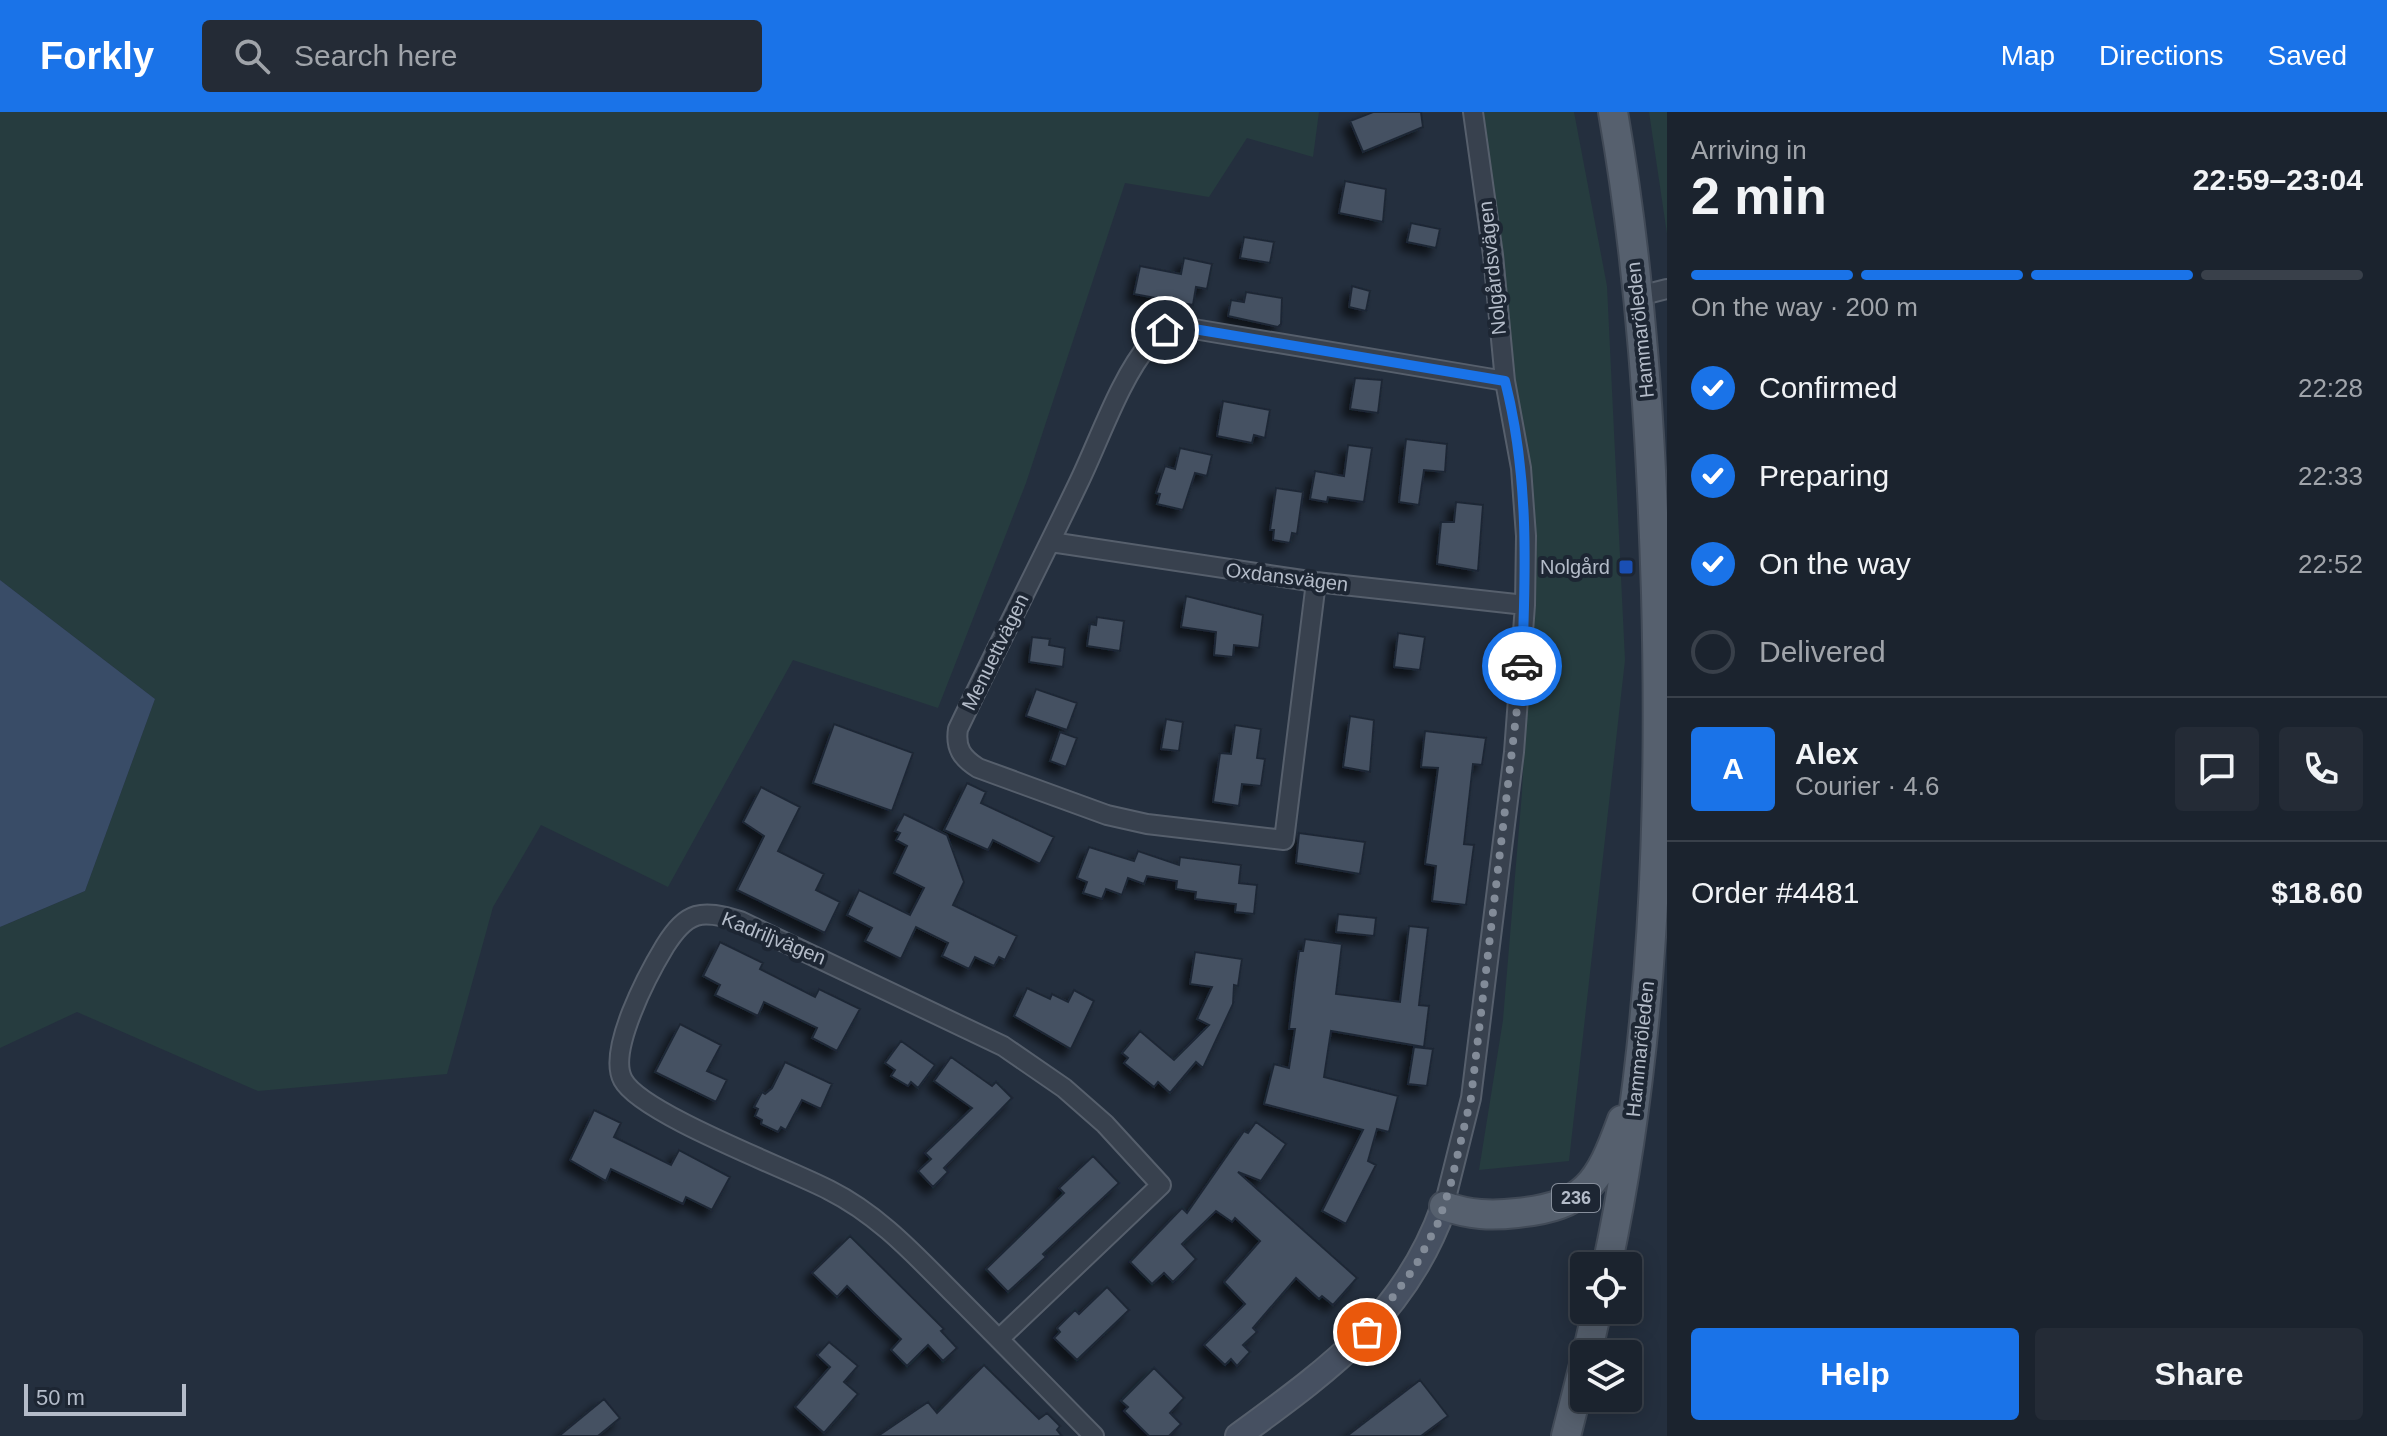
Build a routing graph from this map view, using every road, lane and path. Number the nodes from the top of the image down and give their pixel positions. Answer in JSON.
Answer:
{"nodes":[{"id":1,"x":1473,"y":112,"type":"edge"},
{"id":2,"x":1613,"y":112,"type":"edge"},
{"id":3,"x":1667,"y":289,"type":"edge"},
{"id":4,"x":1639,"y":296,"type":"junction"},
{"id":5,"x":1505,"y":381,"type":"junction"},
{"id":6,"x":1051,"y":542,"type":"junction"},
{"id":7,"x":1316,"y":582,"type":"junction"},
{"id":8,"x":1525,"y":605,"type":"junction"},
{"id":9,"x":1638,"y":1078,"type":"junction"},
{"id":10,"x":1444,"y":1206,"type":"junction"},
{"id":11,"x":1610,"y":1252,"type":"edge"},
{"id":12,"x":999,"y":1339,"type":"junction"},
{"id":13,"x":1572,"y":1412,"type":"edge"},
{"id":14,"x":1094,"y":1436,"type":"edge"},
{"id":15,"x":1238,"y":1436,"type":"edge"},
{"id":16,"x":1566,"y":1436,"type":"edge"}],
"edges":[{"from":1,"to":5,"type":"street","name":"Nolgårdsvägen"},
{"from":2,"to":4,"type":"main road","name":"Hammaröleden","number":"236"},
{"from":3,"to":4,"type":"street"},
{"from":4,"to":9,"type":"main road","name":"Hammaröleden","number":"236"},
{"from":5,"to":6,"type":"street","name":"Menuettvägen"},
{"from":5,"to":8,"type":"street","name":"Nolgårdsvägen"},
{"from":6,"to":7,"type":"street","name":"Oxdansvägen"},
{"from":6,"to":7,"type":"street","name":"Menuettvägen"},
{"from":7,"to":8,"type":"street","name":"Oxdansvägen"},
{"from":8,"to":10,"type":"street","name":"Nolgårdsvägen"},
{"from":9,"to":10,"type":"main road","number":"236"},
{"from":9,"to":11,"type":"main road","name":"Hammaröleden","number":"236"},
{"from":10,"to":15,"type":"street","name":"Nolgårdsvägen"},
{"from":12,"to":12,"type":"street","name":"Kadriljvägen"},
{"from":12,"to":14,"type":"street","name":"Kadriljvägen"},
{"from":13,"to":16,"type":"main road"}]}
